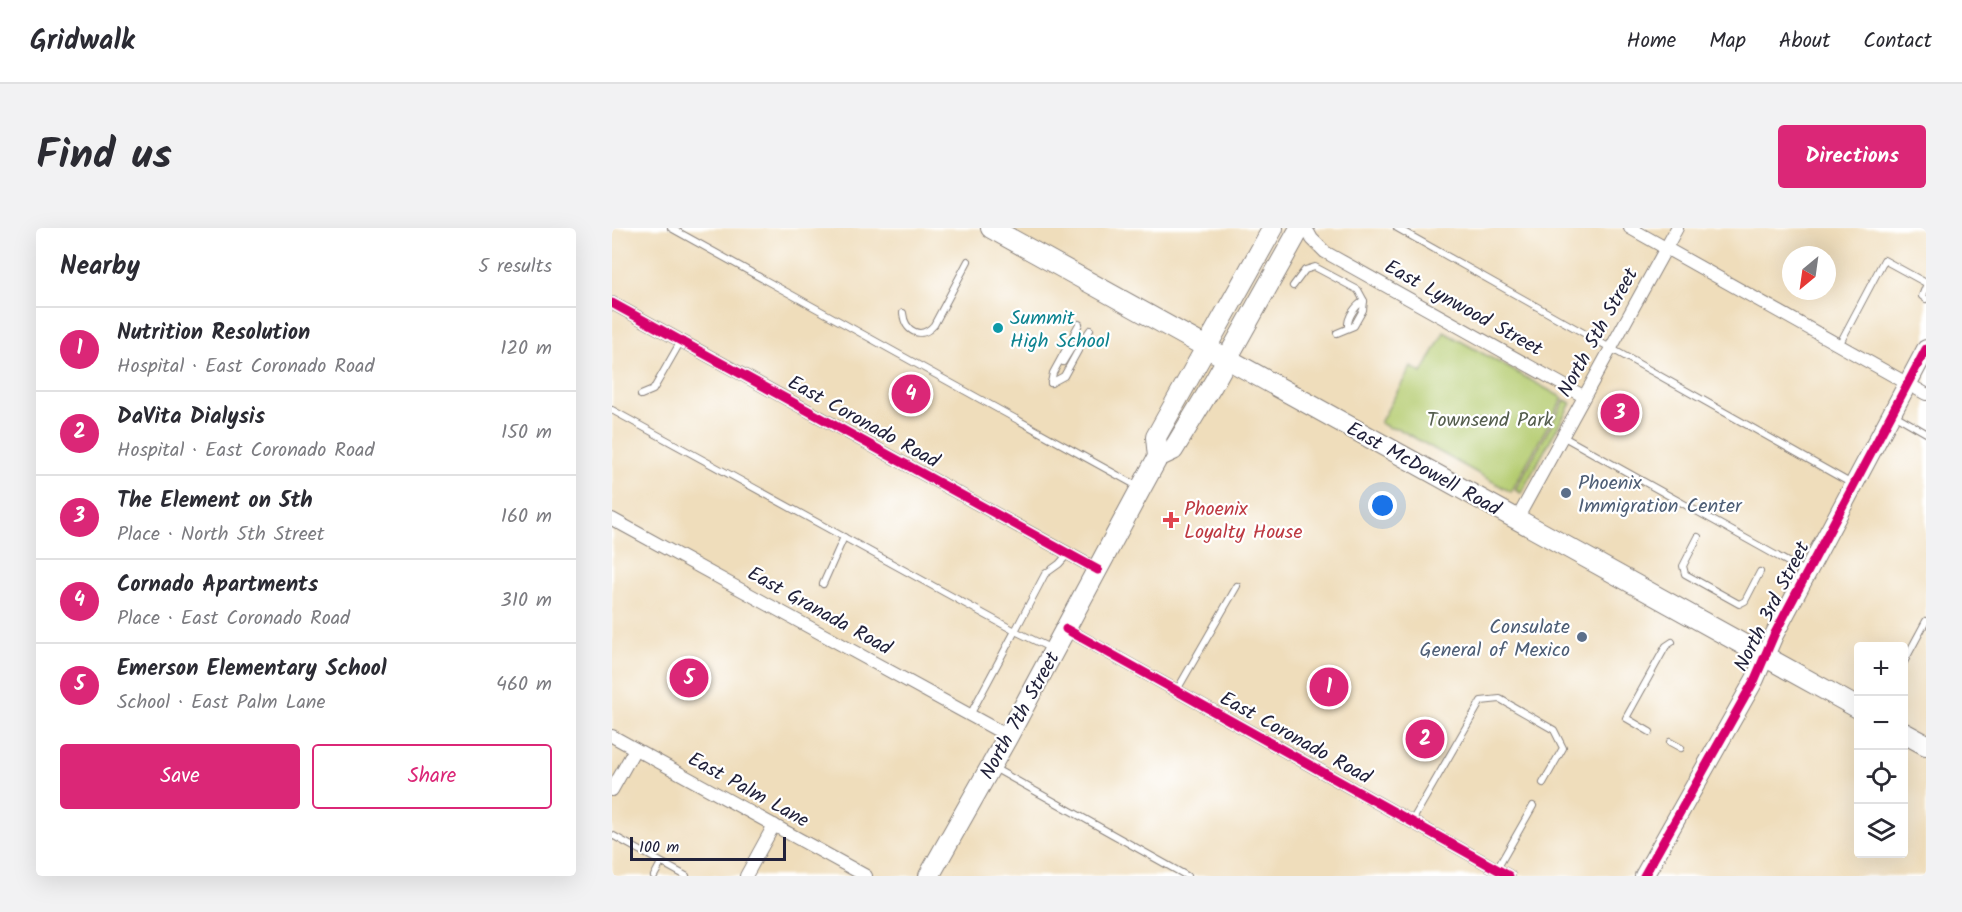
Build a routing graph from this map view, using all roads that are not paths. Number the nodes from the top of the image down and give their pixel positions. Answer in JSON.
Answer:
{"nodes":[{"id":1,"x":671,"y":228,"type":"edge"},
{"id":2,"x":990,"y":228,"type":"edge"},
{"id":3,"x":1273,"y":228,"type":"edge"},
{"id":4,"x":1306,"y":228,"type":"edge"},
{"id":5,"x":1397,"y":228,"type":"edge"},
{"id":6,"x":1630,"y":228,"type":"edge"},
{"id":7,"x":1677,"y":228,"type":"edge"},
{"id":8,"x":1296,"y":236,"type":"edge"},
{"id":9,"x":1666,"y":248,"type":"junction"},
{"id":10,"x":1325,"y":252,"type":"junction"},
{"id":11,"x":968,"y":261,"type":"dead end"},
{"id":12,"x":1926,"y":285,"type":"edge"},
{"id":13,"x":1293,"y":286,"type":"dead end"},
{"id":14,"x":1926,"y":298,"type":"edge"},
{"id":15,"x":612,"y":303,"type":"edge"},
{"id":16,"x":903,"y":314,"type":"dead end"},
{"id":17,"x":1084,"y":326,"type":"joint"},
{"id":18,"x":1337,"y":333,"type":"dead end"},
{"id":19,"x":681,"y":341,"type":"junction"},
{"id":20,"x":1075,"y":344,"type":"joint"},
{"id":21,"x":1839,"y":345,"type":"junction"},
{"id":22,"x":1207,"y":347,"type":"junction"},
{"id":23,"x":1611,"y":347,"type":"junction"},
{"id":24,"x":1926,"y":349,"type":"edge"},
{"id":25,"x":1227,"y":358,"type":"junction"},
{"id":26,"x":1907,"y":384,"type":"junction"},
{"id":27,"x":1926,"y":394,"type":"edge"},
{"id":28,"x":641,"y":395,"type":"dead end"},
{"id":29,"x":1583,"y":396,"type":"junction"},
{"id":30,"x":612,"y":411,"type":"edge"},
{"id":31,"x":1892,"y":413,"type":"junction"},
{"id":32,"x":1926,"y":433,"type":"edge"},
{"id":33,"x":1562,"y":436,"type":"junction"},
{"id":34,"x":1158,"y":457,"type":"junction"},
{"id":35,"x":1854,"y":485,"type":"junction"},
{"id":36,"x":1141,"y":488,"type":"junction"},
{"id":37,"x":612,"y":519,"type":"edge"},
{"id":38,"x":1516,"y":519,"type":"junction"},
{"id":39,"x":844,"y":537,"type":"junction"},
{"id":40,"x":1698,"y":537,"type":"dead end"},
{"id":41,"x":1068,"y":554,"type":"junction"},
{"id":42,"x":1098,"y":570,"type":"junction"},
{"id":43,"x":1760,"y":572,"type":"dead end"},
{"id":44,"x":1807,"y":573,"type":"junction"},
{"id":45,"x":823,"y":584,"type":"dead end"},
{"id":46,"x":1237,"y":586,"type":"dead end"},
{"id":47,"x":1926,"y":621,"type":"edge"},
{"id":48,"x":1066,"y":629,"type":"junction"},
{"id":49,"x":1015,"y":631,"type":"junction"},
{"id":50,"x":1672,"y":642,"type":"dead end"},
{"id":51,"x":1055,"y":650,"type":"junction"},
{"id":52,"x":1764,"y":655,"type":"junction"},
{"id":53,"x":1908,"y":655,"type":"edge"},
{"id":54,"x":1177,"y":691,"type":"junction"},
{"id":55,"x":1854,"y":706,"type":"edge"},
{"id":56,"x":970,"y":715,"type":"junction"},
{"id":57,"x":1650,"y":732,"type":"dead end"},
{"id":58,"x":1908,"y":735,"type":"edge"},
{"id":59,"x":612,"y":736,"type":"edge"},
{"id":60,"x":1008,"y":736,"type":"junction"},
{"id":61,"x":1670,"y":742,"type":"dead end"},
{"id":62,"x":1926,"y":745,"type":"edge"},
{"id":63,"x":635,"y":748,"type":"junction"},
{"id":64,"x":1681,"y":748,"type":"dead end"},
{"id":65,"x":991,"y":766,"type":"junction"},
{"id":66,"x":1543,"y":783,"type":"dead end"},
{"id":67,"x":612,"y":789,"type":"edge"},
{"id":68,"x":1533,"y":806,"type":"dead end"},
{"id":69,"x":1412,"y":822,"type":"junction"},
{"id":70,"x":774,"y":825,"type":"junction"},
{"id":71,"x":612,"y":835,"type":"edge"},
{"id":72,"x":661,"y":863,"type":"junction"},
{"id":73,"x":1497,"y":870,"type":"junction"},
{"id":74,"x":654,"y":876,"type":"edge"},
{"id":75,"x":686,"y":876,"type":"edge"},
{"id":76,"x":746,"y":876,"type":"edge"},
{"id":77,"x":866,"y":876,"type":"edge"},
{"id":78,"x":929,"y":876,"type":"edge"},
{"id":79,"x":1187,"y":876,"type":"edge"},
{"id":80,"x":1509,"y":876,"type":"edge"},
{"id":81,"x":1644,"y":876,"type":"edge"}],
"edges":[{"from":1,"to":36,"type":"lane"},
{"from":2,"to":22,"type":"main road","name":"East McDowell Road"},
{"from":3,"to":22,"type":"main road","name":"North 7th Street"},
{"from":4,"to":10,"type":"street","name":"East Lynwood Street"},
{"from":5,"to":23,"type":"lane"},
{"from":6,"to":9,"type":"street"},
{"from":7,"to":9,"type":"street","name":"North 5th Street"},
{"from":8,"to":10,"type":"street","name":"East Lynwood Street"},
{"from":8,"to":25,"type":"main road","name":"North 7th Street"},
{"from":9,"to":21,"type":"street"},
{"from":9,"to":23,"type":"street","name":"North 5th Street"},
{"from":10,"to":29,"type":"street","name":"East Lynwood Street"},
{"from":11,"to":16,"type":"lane"},
{"from":12,"to":14,"type":"lane"},
{"from":12,"to":21,"type":"lane"},
{"from":13,"to":18,"type":"lane"},
{"from":15,"to":19,"type":"street","name":"East Coronado Road"},
{"from":17,"to":17,"type":"lane"},
{"from":19,"to":28,"type":"lane"},
{"from":19,"to":41,"type":"street","name":"East Coronado Road"},
{"from":20,"to":20,"type":"lane"},
{"from":21,"to":26,"type":"street"},
{"from":22,"to":25,"type":"main road","name":"East McDowell Road"},
{"from":22,"to":34,"type":"main road","name":"North 7th Street"},
{"from":23,"to":29,"type":"street","name":"North 5th Street"},
{"from":23,"to":35,"type":"lane"},
{"from":24,"to":26,"type":"street","name":"North 3rd Street"},
{"from":25,"to":34,"type":"main road","name":"North 7th Street"},
{"from":25,"to":38,"type":"main road","name":"East McDowell Road"},
{"from":26,"to":27,"type":"street"},
{"from":26,"to":31,"type":"street","name":"North 3rd Street"},
{"from":29,"to":33,"type":"street","name":"North 5th Street"},
{"from":30,"to":39,"type":"lane"},
{"from":31,"to":32,"type":"lane"},
{"from":31,"to":35,"type":"street","name":"North 3rd Street"},
{"from":33,"to":38,"type":"street","name":"North 5th Street"},
{"from":33,"to":44,"type":"lane"},
{"from":34,"to":36,"type":"main road","name":"North 7th Street"},
{"from":35,"to":44,"type":"street","name":"North 3rd Street"},
{"from":36,"to":42,"type":"main road","name":"North 7th Street"},
{"from":37,"to":56,"type":"street","name":"East Granada Road"},
{"from":38,"to":52,"type":"main road","name":"East McDowell Road"},
{"from":39,"to":45,"type":"lane"},
{"from":39,"to":49,"type":"lane"},
{"from":40,"to":43,"type":"lane"},
{"from":41,"to":42,"type":"street","name":"East Coronado Road"},
{"from":41,"to":49,"type":"lane"},
{"from":42,"to":48,"type":"main road","name":"North 7th Street"},
{"from":44,"to":52,"type":"street","name":"North 3rd Street"},
{"from":46,"to":54,"type":"lane"},
{"from":47,"to":53,"type":"lane"},
{"from":48,"to":51,"type":"main road","name":"North 7th Street"},
{"from":48,"to":54,"type":"street","name":"East Coronado Road"},
{"from":49,"to":51,"type":"lane"},
{"from":49,"to":56,"type":"lane"},
{"from":50,"to":57,"type":"lane"},
{"from":51,"to":60,"type":"main road","name":"North 7th Street"},
{"from":52,"to":55,"type":"main road","name":"East McDowell Road"},
{"from":52,"to":81,"type":"street","name":"North 3rd Street"},
{"from":54,"to":69,"type":"street","name":"East Coronado Road"},
{"from":56,"to":60,"type":"street","name":"East Granada Road"},
{"from":58,"to":62,"type":"main road"},
{"from":59,"to":63,"type":"street","name":"East Palm Lane"},
{"from":60,"to":65,"type":"main road","name":"North 7th Street"},
{"from":61,"to":64,"type":"lane"},
{"from":63,"to":67,"type":"street"},
{"from":63,"to":70,"type":"street","name":"East Palm Lane"},
{"from":65,"to":78,"type":"main road","name":"North 7th Street"},
{"from":65,"to":79,"type":"lane"},
{"from":66,"to":69,"type":"lane"},
{"from":68,"to":73,"type":"lane"},
{"from":69,"to":73,"type":"street","name":"East Coronado Road"},
{"from":70,"to":76,"type":"street"},
{"from":70,"to":77,"type":"street","name":"East Palm Lane"},
{"from":71,"to":72,"type":"lane"},
{"from":72,"to":74,"type":"lane"},
{"from":72,"to":75,"type":"lane"},
{"from":73,"to":80,"type":"street","name":"East Coronado Road"}]}
